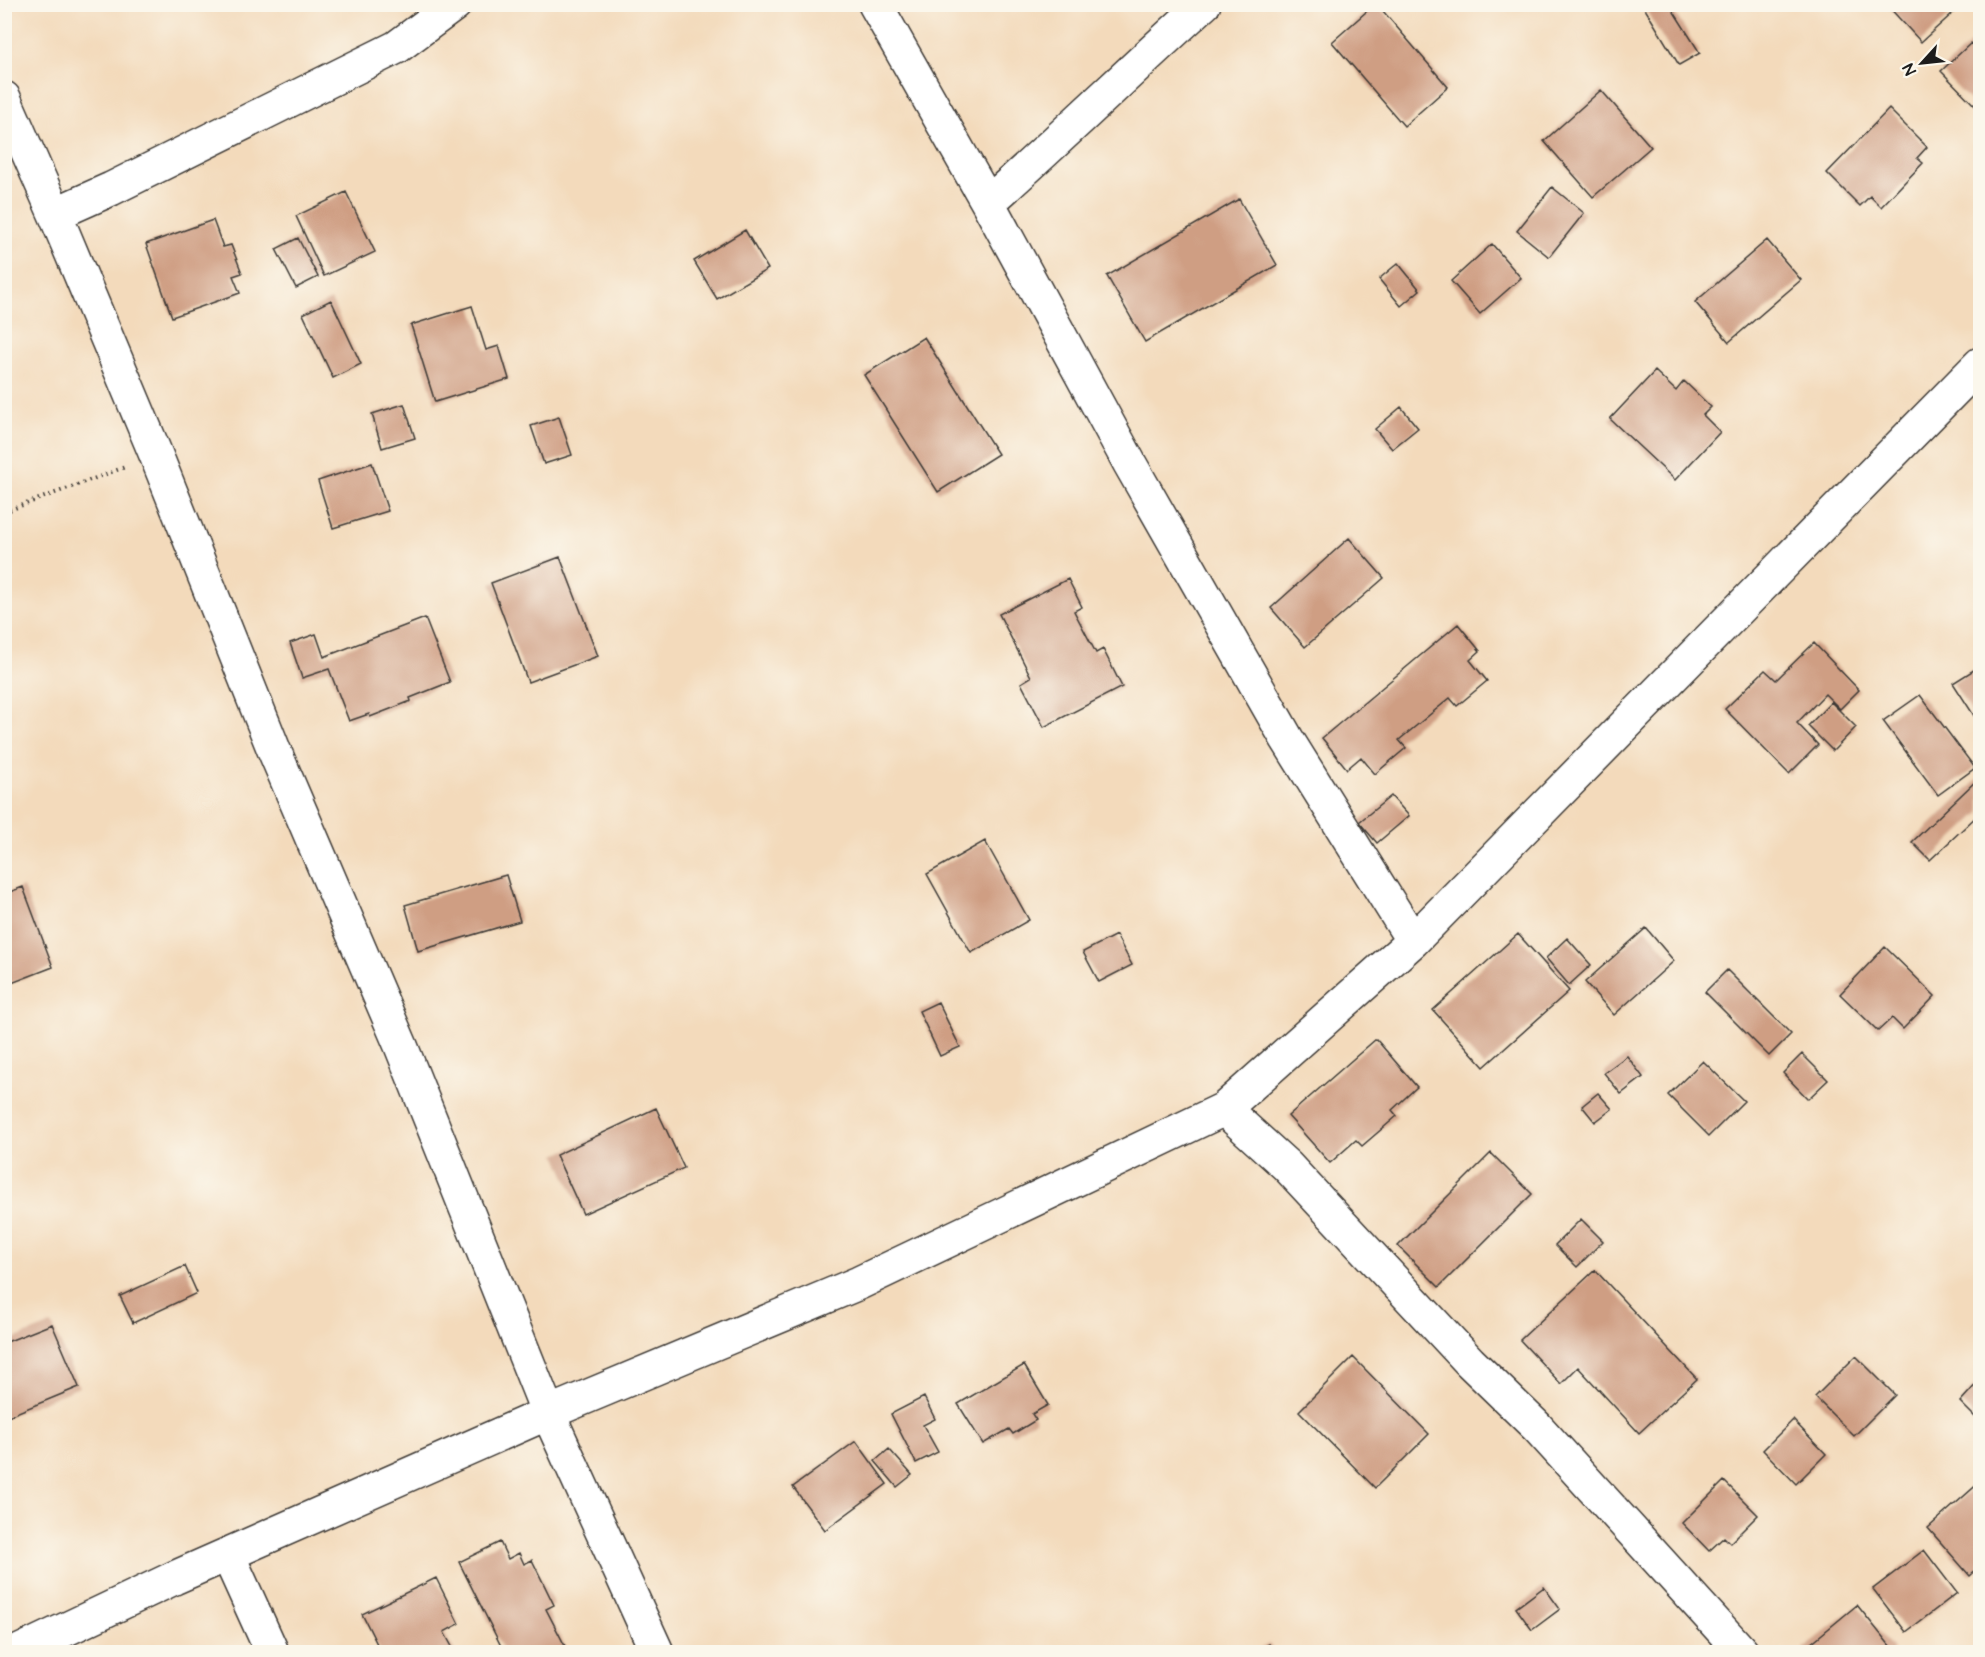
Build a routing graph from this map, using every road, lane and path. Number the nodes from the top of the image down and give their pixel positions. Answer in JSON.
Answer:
{"nodes":[{"id":1,"x":454,"y":4,"type":"edge"},
{"id":2,"x":875,"y":4,"type":"edge"},
{"id":3,"x":1204,"y":4,"type":"edge"},
{"id":4,"x":4,"y":98,"type":"edge"},
{"id":5,"x":988,"y":203,"type":"junction"},
{"id":6,"x":56,"y":214,"type":"junction"},
{"id":7,"x":1980,"y":364,"type":"edge"},
{"id":8,"x":156,"y":455,"type":"junction"},
{"id":9,"x":4,"y":512,"type":"edge"},
{"id":10,"x":1413,"y":941,"type":"junction"},
{"id":11,"x":1224,"y":1109,"type":"junction"},
{"id":12,"x":548,"y":1413,"type":"junction"},
{"id":13,"x":228,"y":1555,"type":"junction"},
{"id":14,"x":18,"y":1653,"type":"edge"},
{"id":15,"x":272,"y":1653,"type":"edge"},
{"id":16,"x":657,"y":1653,"type":"edge"},
{"id":17,"x":1742,"y":1653,"type":"edge"}],
"edges":[{"from":1,"to":6,"type":"street"},
{"from":2,"to":5,"type":"street"},
{"from":3,"to":5,"type":"street"},
{"from":4,"to":6,"type":"street"},
{"from":5,"to":10,"type":"street"},
{"from":6,"to":8,"type":"street"},
{"from":7,"to":10,"type":"street"},
{"from":8,"to":9,"type":"path"},
{"from":8,"to":12,"type":"street"},
{"from":10,"to":11,"type":"street"},
{"from":11,"to":12,"type":"street"},
{"from":11,"to":17,"type":"street"},
{"from":12,"to":13,"type":"street"},
{"from":12,"to":16,"type":"street"},
{"from":13,"to":14,"type":"street"},
{"from":13,"to":15,"type":"street"}]}
